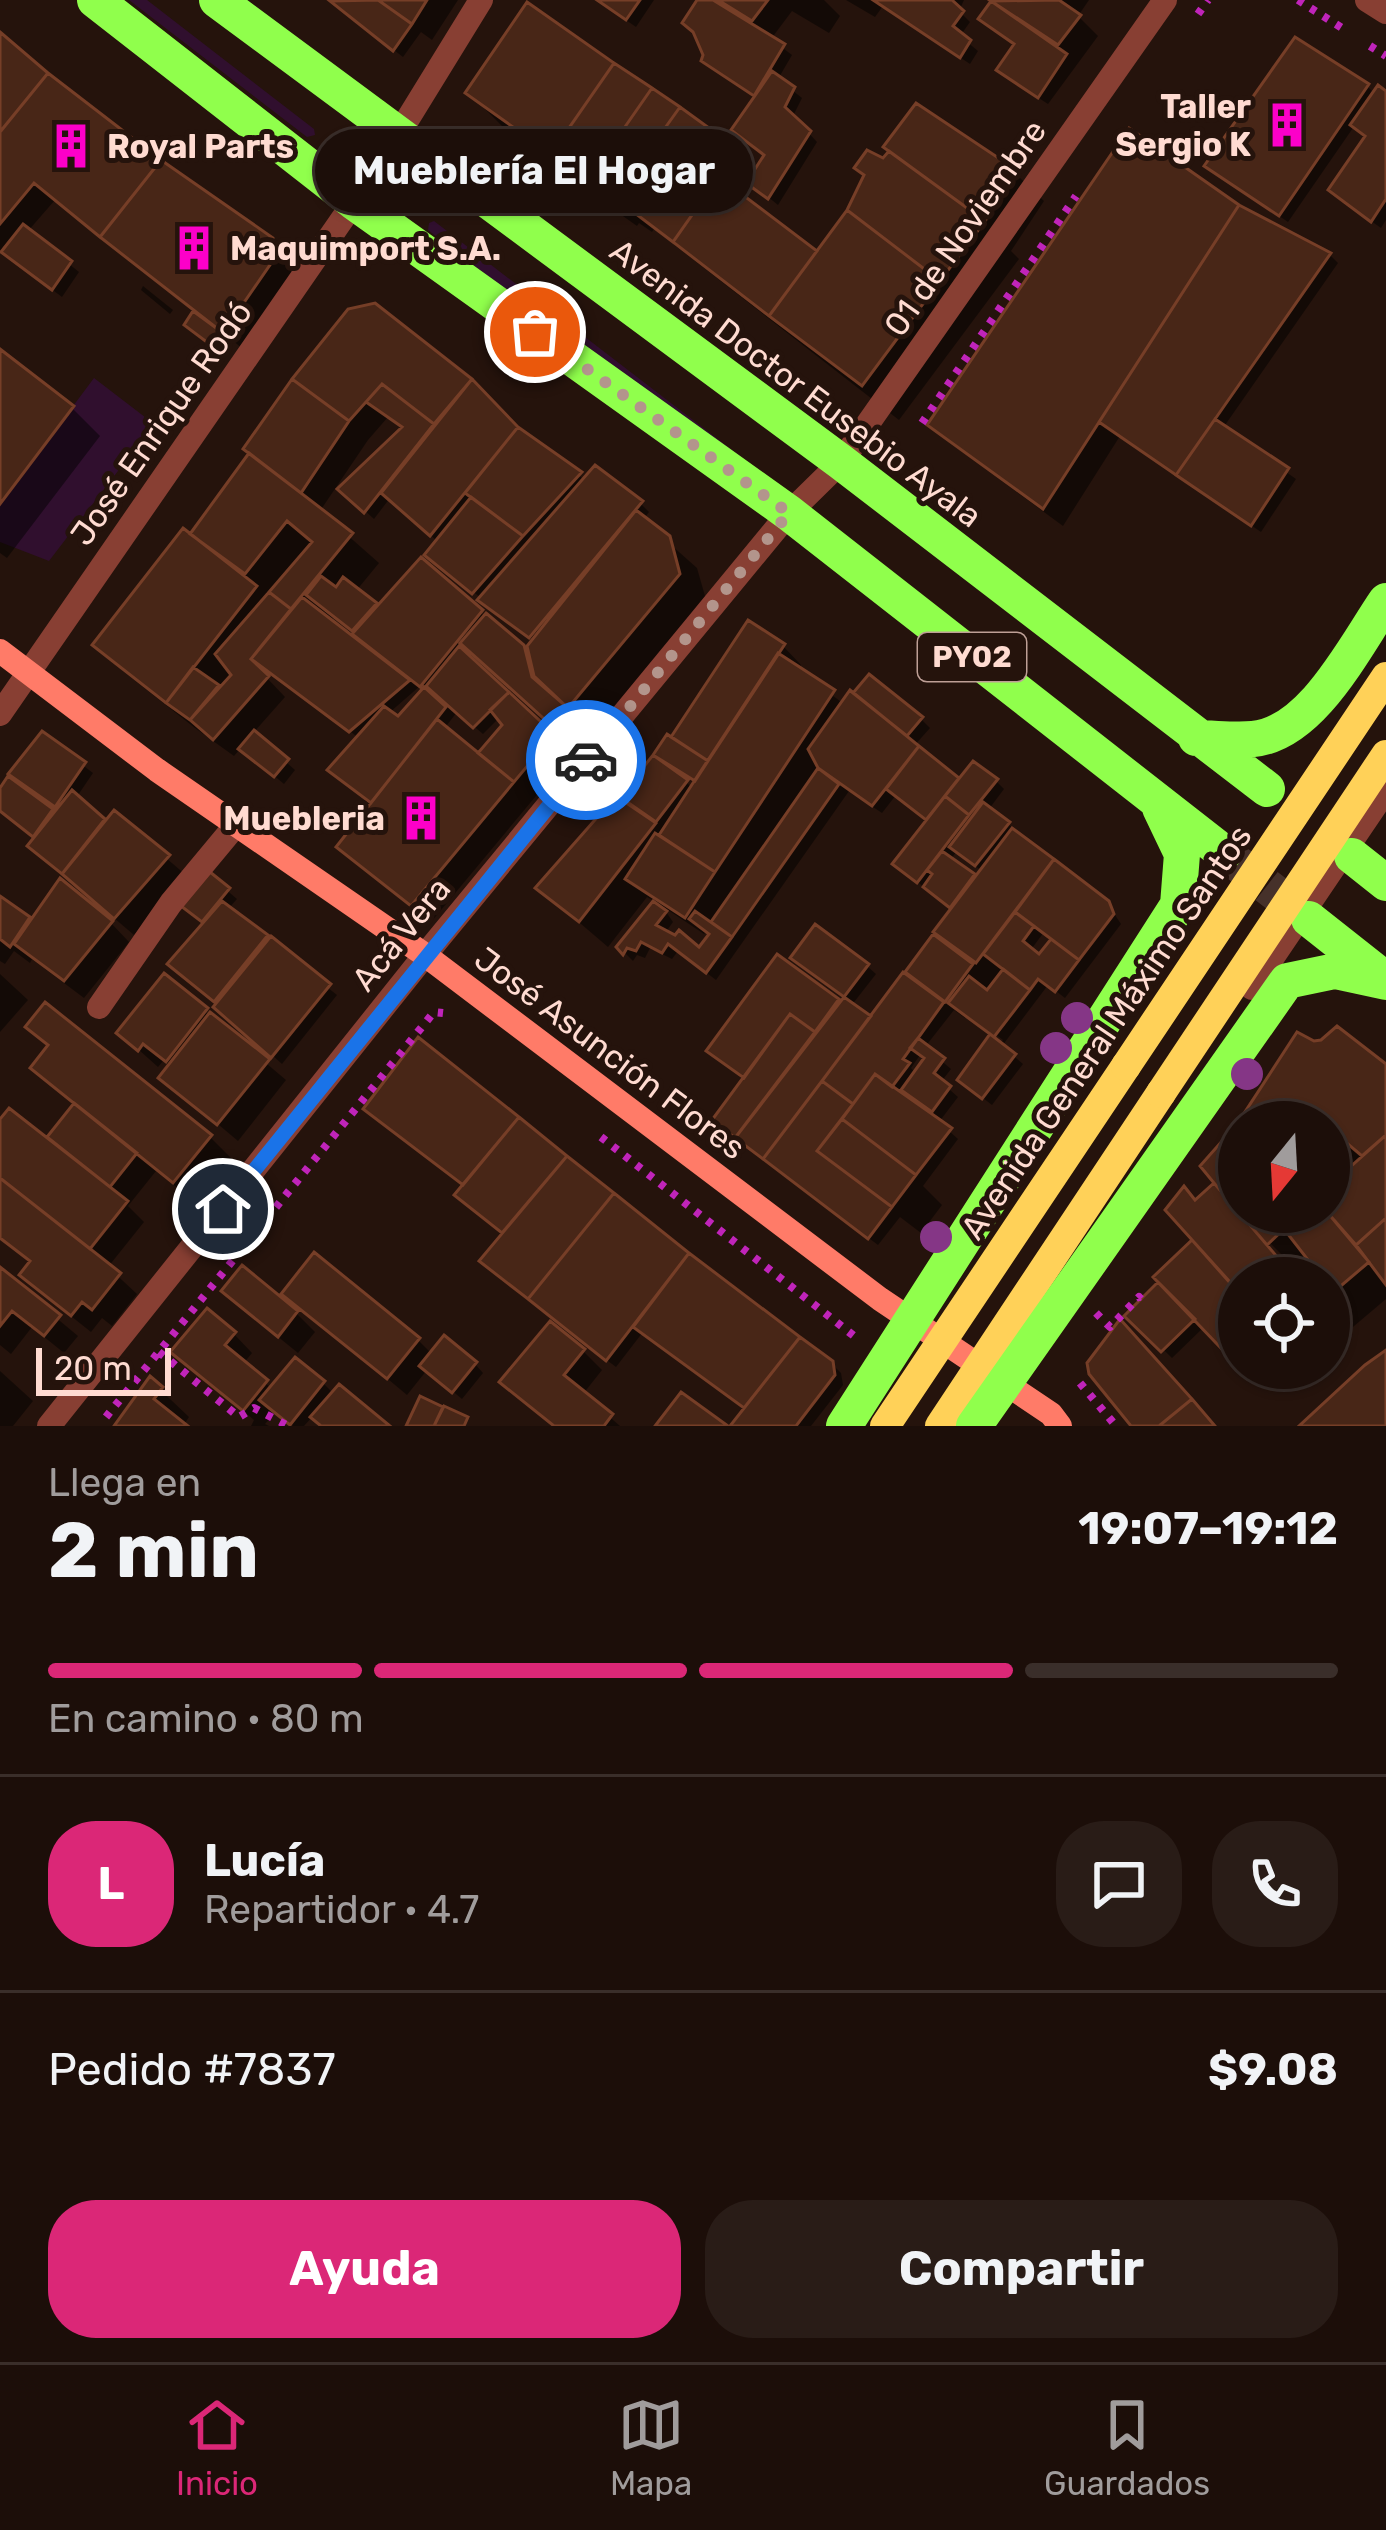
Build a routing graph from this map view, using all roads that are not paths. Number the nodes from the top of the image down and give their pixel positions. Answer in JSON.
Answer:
{"nodes":[{"id":1,"x":95,"y":0,"type":"edge"},
{"id":2,"x":218,"y":0,"type":"edge"},
{"id":3,"x":481,"y":0,"type":"edge"},
{"id":4,"x":1165,"y":0,"type":"edge"},
{"id":5,"x":1367,"y":0,"type":"edge"},
{"id":6,"x":1386,"y":12,"type":"edge"},
{"id":7,"x":397,"y":136,"type":"junction"},
{"id":8,"x":354,"y":202,"type":"junction"},
{"id":9,"x":841,"y":462,"type":"junction"},
{"id":10,"x":800,"y":501,"type":"junction"},
{"id":11,"x":1386,"y":601,"type":"edge"},
{"id":12,"x":0,"y":651,"type":"edge"},
{"id":13,"x":28,"y":672,"type":"junction"},
{"id":14,"x":1386,"y":677,"type":"edge"},
{"id":15,"x":0,"y":714,"type":"edge"},
{"id":16,"x":1196,"y":738,"type":"junction"},
{"id":17,"x":1386,"y":755,"type":"edge"},
{"id":18,"x":1267,"y":789,"type":"dead end"},
{"id":19,"x":1386,"y":790,"type":"edge"},
{"id":20,"x":1156,"y":800,"type":"junction"},
{"id":21,"x":235,"y":826,"type":"junction"},
{"id":22,"x":1224,"y":853,"type":"tunnel mouth"},
{"id":23,"x":1352,"y":856,"type":"dead end"},
{"id":24,"x":1386,"y":883,"type":"edge"},
{"id":25,"x":1309,"y":919,"type":"tunnel mouth"},
{"id":26,"x":425,"y":955,"type":"junction"},
{"id":27,"x":1386,"y":981,"type":"edge"},
{"id":28,"x":1252,"y":988,"type":"dead end"},
{"id":29,"x":99,"y":1007,"type":"dead end"},
{"id":30,"x":910,"y":1320,"type":"junction"},
{"id":31,"x":942,"y":1344,"type":"junction"},
{"id":32,"x":990,"y":1376,"type":"junction"},
{"id":33,"x":49,"y":1426,"type":"edge"},
{"id":34,"x":844,"y":1426,"type":"edge"},
{"id":35,"x":885,"y":1426,"type":"edge"},
{"id":36,"x":940,"y":1426,"type":"edge"},
{"id":37,"x":974,"y":1426,"type":"edge"},
{"id":38,"x":1060,"y":1426,"type":"edge"}],
"edges":[{"from":1,"to":8,"type":"highway","number":"PY02"},
{"from":2,"to":7,"type":"highway","name":"Avenida Doctor Eusebio Ayala","number":"PY02"},
{"from":3,"to":7,"type":"street","name":"José Enrique Rodó"},
{"from":4,"to":9,"type":"street","name":"01 de Noviembre"},
{"from":5,"to":6,"type":"street"},
{"from":7,"to":8,"type":"street","name":"José Enrique Rodó"},
{"from":7,"to":9,"type":"highway","name":"Avenida Doctor Eusebio Ayala","number":"PY02"},
{"from":8,"to":10,"type":"highway","number":"PY02"},
{"from":8,"to":13,"type":"street","name":"José Enrique Rodó"},
{"from":9,"to":10,"type":"street","name":"01 de Noviembre"},
{"from":9,"to":16,"type":"highway","name":"Avenida Doctor Eusebio Ayala","number":"PY02"},
{"from":10,"to":20,"type":"highway","number":"PY02"},
{"from":10,"to":26,"type":"street","name":"Acá Vera"},
{"from":11,"to":16,"type":"highway"},
{"from":12,"to":13,"type":"street","name":"José Asunción Flores"},
{"from":13,"to":15,"type":"street","name":"José Enrique Rodó"},
{"from":13,"to":21,"type":"street","name":"José Asunción Flores"},
{"from":14,"to":31,"type":"main road","name":"Avenida General Máximo Santos","bridge":true},
{"from":16,"to":18,"type":"highway","name":"Avenida Doctor Eusebio Ayala","number":"PY02"},
{"from":17,"to":32,"type":"main road","bridge":true},
{"from":19,"to":28,"type":"street"},
{"from":20,"to":22,"type":"highway","number":"PY02"},
{"from":20,"to":30,"type":"highway"},
{"from":21,"to":26,"type":"street","name":"José Asunción Flores"},
{"from":21,"to":29,"type":"street"},
{"from":23,"to":24,"type":"highway"},
{"from":25,"to":27,"type":"highway"},
{"from":26,"to":30,"type":"street","name":"José Asunción Flores"},
{"from":26,"to":33,"type":"street","name":"Acá Vera"},
{"from":27,"to":32,"type":"highway"},
{"from":30,"to":31,"type":"street","name":"José Asunción Flores"},
{"from":30,"to":34,"type":"highway"},
{"from":31,"to":32,"type":"street","name":"José Asunción Flores"},
{"from":31,"to":35,"type":"main road","name":"Avenida General Máximo Santos"},
{"from":32,"to":36,"type":"main road"},
{"from":32,"to":37,"type":"highway"},
{"from":32,"to":38,"type":"street","name":"José Asunción Flores"}]}
